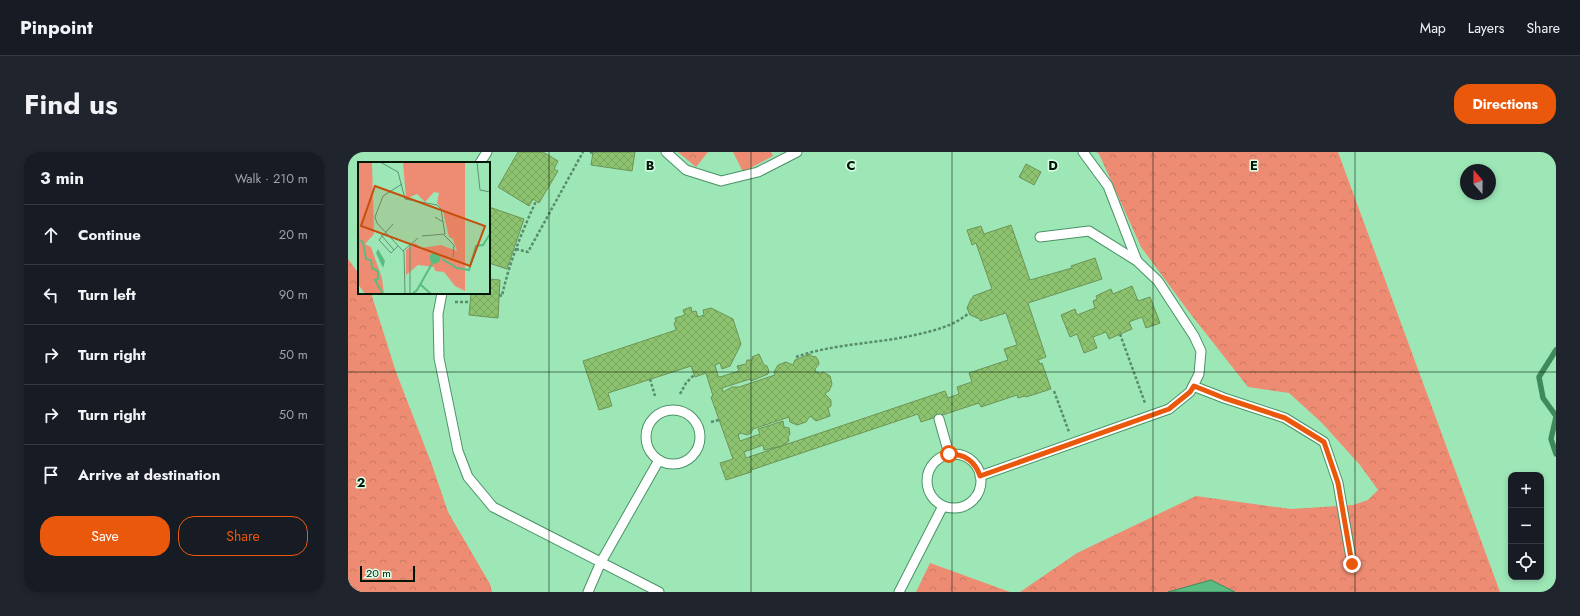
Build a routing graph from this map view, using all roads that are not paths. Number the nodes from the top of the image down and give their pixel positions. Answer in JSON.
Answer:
{"nodes":[{"id":1,"x":487,"y":152,"type":"edge"},
{"id":2,"x":666,"y":152,"type":"edge"},
{"id":3,"x":797,"y":152,"type":"edge"},
{"id":4,"x":1083,"y":152,"type":"edge"},
{"id":5,"x":481,"y":162,"type":"edge"},
{"id":6,"x":1040,"y":237,"type":"dead end"},
{"id":7,"x":1137,"y":261,"type":"junction"},
{"id":8,"x":442,"y":294,"type":"edge"},
{"id":9,"x":1194,"y":386,"type":"junction"},
{"id":10,"x":938,"y":419,"type":"dead end"},
{"id":11,"x":949,"y":454,"type":"junction"},
{"id":12,"x":659,"y":460,"type":"junction"},
{"id":13,"x":980,"y":476,"type":"junction"},
{"id":14,"x":942,"y":506,"type":"junction"},
{"id":15,"x":601,"y":562,"type":"junction"},
{"id":16,"x":1352,"y":564,"type":"dead end"},
{"id":17,"x":588,"y":592,"type":"edge"},
{"id":18,"x":659,"y":592,"type":"edge"},
{"id":19,"x":899,"y":592,"type":"edge"}],
"edges":[{"from":1,"to":5,"type":"lane"},
{"from":2,"to":3,"type":"lane"},
{"from":4,"to":7,"type":"lane"},
{"from":6,"to":7,"type":"lane"},
{"from":7,"to":9,"type":"lane"},
{"from":8,"to":15,"type":"lane"},
{"from":9,"to":13,"type":"lane"},
{"from":9,"to":16,"type":"lane"},
{"from":10,"to":11,"type":"lane"},
{"from":11,"to":13,"type":"lane"},
{"from":11,"to":14,"type":"lane"},
{"from":12,"to":12,"type":"lane"},
{"from":12,"to":15,"type":"lane"},
{"from":13,"to":14,"type":"lane"},
{"from":14,"to":19,"type":"lane"},
{"from":15,"to":17,"type":"lane"},
{"from":15,"to":18,"type":"lane"}]}
